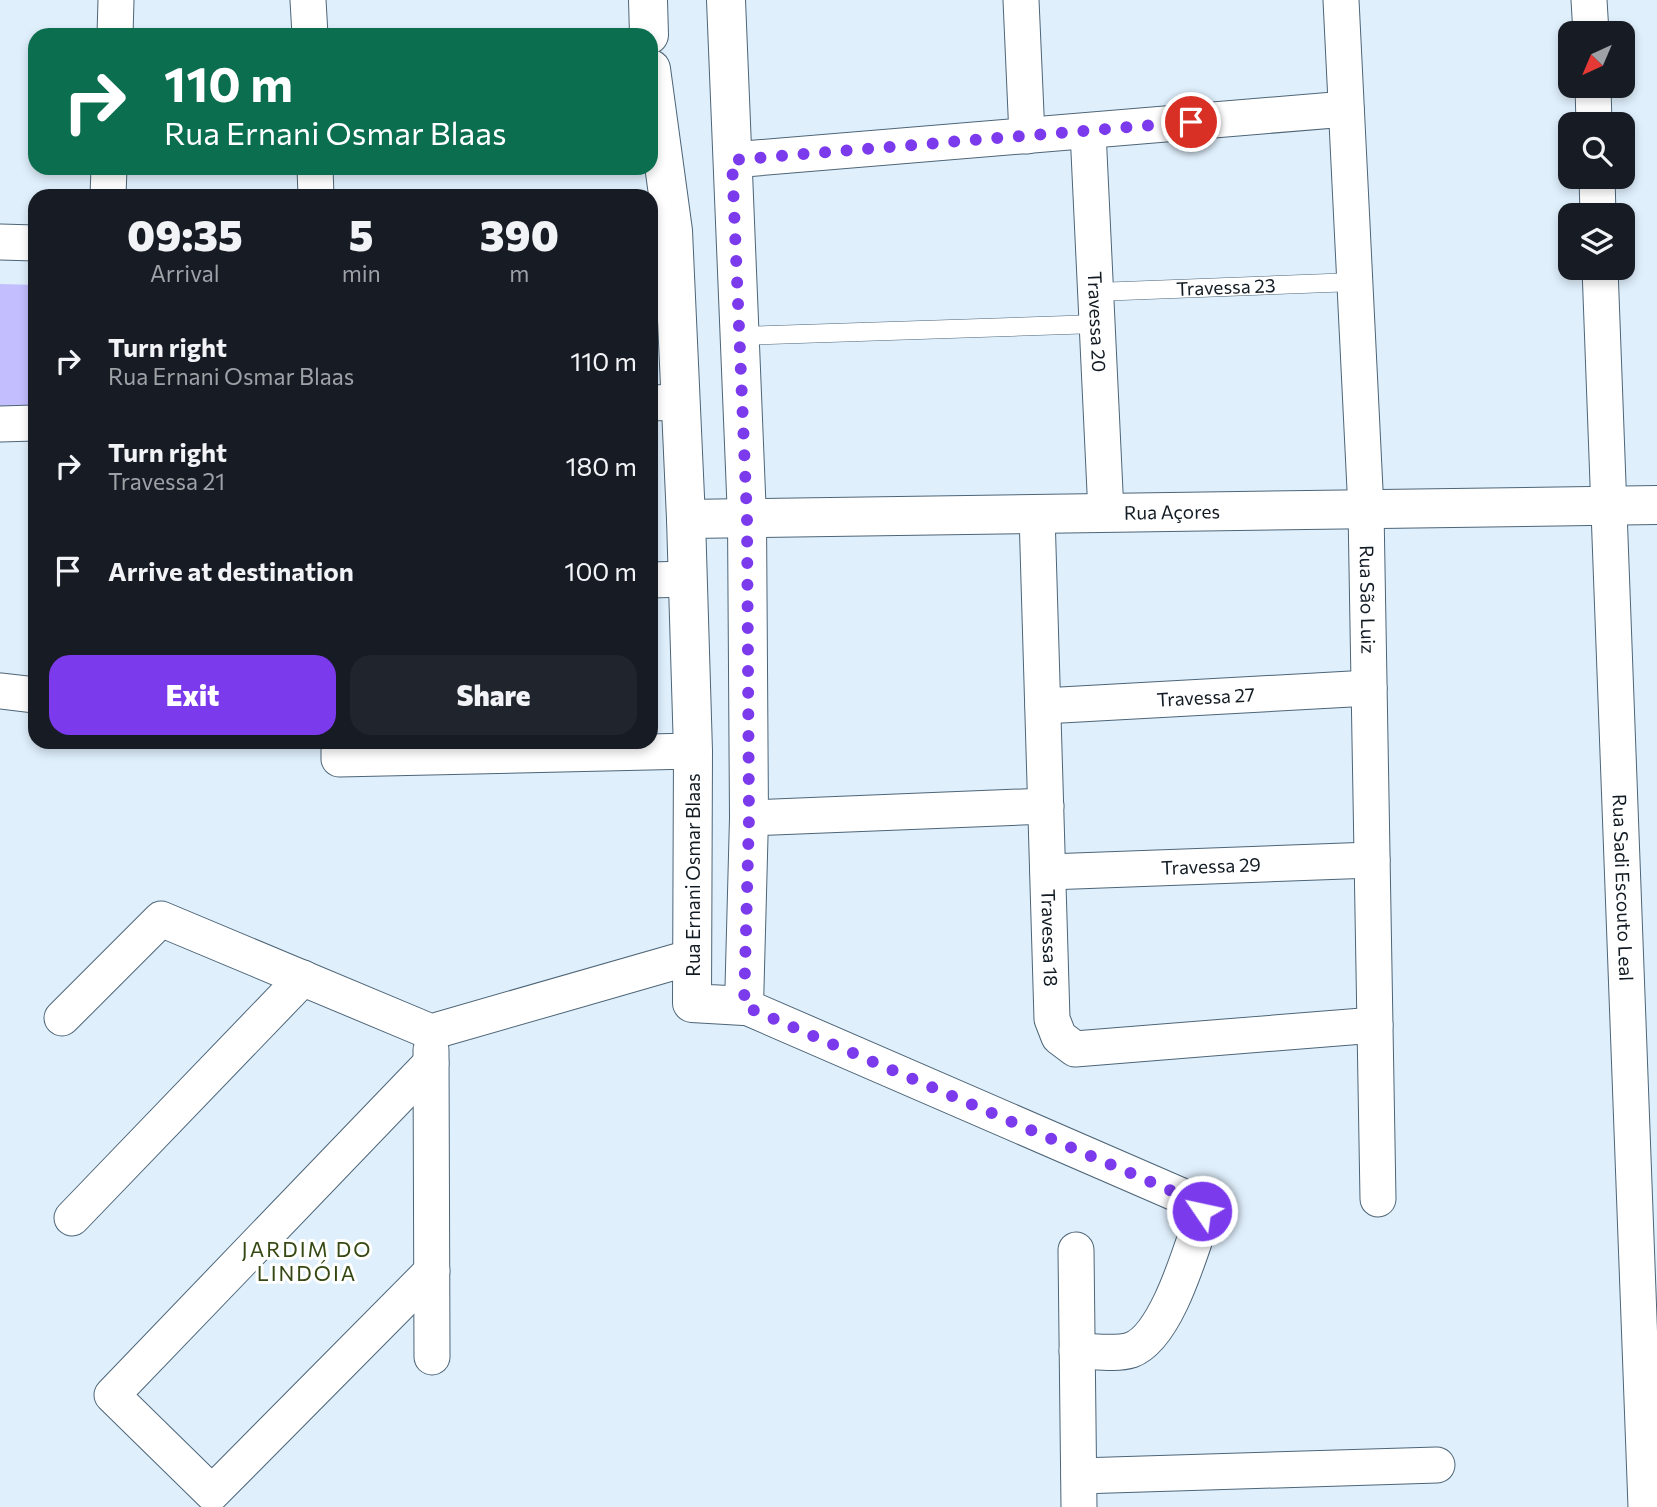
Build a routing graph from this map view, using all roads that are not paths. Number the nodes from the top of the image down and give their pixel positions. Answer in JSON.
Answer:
{"nodes":[{"id":1,"x":116,"y":0,"type":"edge"},
{"id":2,"x":308,"y":0,"type":"edge"},
{"id":3,"x":648,"y":0,"type":"edge"},
{"id":4,"x":726,"y":0,"type":"edge"},
{"id":5,"x":1021,"y":0,"type":"edge"},
{"id":6,"x":1341,"y":0,"type":"edge"},
{"id":7,"x":1590,"y":0,"type":"edge"},
{"id":8,"x":1591,"y":21,"type":"edge"},
{"id":9,"x":115,"y":28,"type":"edge"},
{"id":10,"x":310,"y":28,"type":"edge"},
{"id":11,"x":649,"y":28,"type":"edge"},
{"id":12,"x":1346,"y":110,"type":"junction"},
{"id":13,"x":1088,"y":131,"type":"junction"},
{"id":14,"x":1027,"y":136,"type":"junction"},
{"id":15,"x":732,"y":160,"type":"junction"},
{"id":16,"x":658,"y":173,"type":"edge"},
{"id":17,"x":662,"y":232,"type":"edge"},
{"id":18,"x":0,"y":242,"type":"edge"},
{"id":19,"x":28,"y":243,"type":"edge"},
{"id":20,"x":1601,"y":280,"type":"edge"},
{"id":21,"x":1355,"y":282,"type":"junction"},
{"id":22,"x":1096,"y":308,"type":"junction"},
{"id":23,"x":739,"y":336,"type":"junction"},
{"id":24,"x":666,"y":403,"type":"edge"},
{"id":25,"x":28,"y":423,"type":"edge"},
{"id":26,"x":0,"y":424,"type":"edge"},
{"id":27,"x":1657,"y":505,"type":"edge"},
{"id":28,"x":1610,"y":506,"type":"junction"},
{"id":29,"x":1366,"y":510,"type":"junction"},
{"id":30,"x":1106,"y":513,"type":"junction"},
{"id":31,"x":1037,"y":514,"type":"junction"},
{"id":32,"x":747,"y":518,"type":"junction"},
{"id":33,"x":686,"y":519,"type":"junction"},
{"id":34,"x":670,"y":580,"type":"edge"},
{"id":35,"x":1369,"y":688,"type":"junction"},
{"id":36,"x":0,"y":691,"type":"edge"},
{"id":37,"x":28,"y":694,"type":"edge"},
{"id":38,"x":1043,"y":706,"type":"junction"},
{"id":39,"x":339,"y":749,"type":"edge"},
{"id":40,"x":694,"y":751,"type":"junction"},
{"id":41,"x":1046,"y":807,"type":"junction"},
{"id":42,"x":749,"y":818,"type":"junction"},
{"id":43,"x":1372,"y":860,"type":"junction"},
{"id":44,"x":1048,"y":872,"type":"junction"},
{"id":45,"x":692,"y":957,"type":"junction"},
{"id":46,"x":303,"y":978,"type":"junction"},
{"id":47,"x":744,"y":1006,"type":"junction"},
{"id":48,"x":61,"y":1018,"type":"dead end"},
{"id":49,"x":1375,"y":1025,"type":"junction"},
{"id":50,"x":431,"y":1048,"type":"junction"},
{"id":51,"x":1378,"y":1199,"type":"dead end"},
{"id":52,"x":72,"y":1218,"type":"dead end"},
{"id":53,"x":1076,"y":1250,"type":"dead end"},
{"id":54,"x":432,"y":1271,"type":"junction"},
{"id":55,"x":1077,"y":1350,"type":"junction"},
{"id":56,"x":432,"y":1357,"type":"dead end"},
{"id":57,"x":1649,"y":1409,"type":"edge"},
{"id":58,"x":1437,"y":1465,"type":"dead end"},
{"id":59,"x":1079,"y":1491,"type":"edge"},
{"id":60,"x":1646,"y":1507,"type":"edge"}],
"edges":[{"from":1,"to":9,"type":"street"},
{"from":2,"to":10,"type":"street"},
{"from":3,"to":11,"type":"street"},
{"from":4,"to":15,"type":"street"},
{"from":5,"to":14,"type":"street"},
{"from":6,"to":12,"type":"street","name":"Rua São Luiz"},
{"from":7,"to":8,"type":"street"},
{"from":12,"to":13,"type":"street"},
{"from":12,"to":21,"type":"street","name":"Rua São Luiz"},
{"from":13,"to":14,"type":"street"},
{"from":13,"to":22,"type":"street","name":"Travessa 20"},
{"from":14,"to":15,"type":"street"},
{"from":15,"to":23,"type":"street"},
{"from":16,"to":17,"type":"street","name":"Rua Ernani Osmar Blaas"},
{"from":17,"to":24,"type":"street","name":"Rua Ernani Osmar Blaas"},
{"from":18,"to":19,"type":"street"},
{"from":20,"to":28,"type":"street","name":"Rua Sadi Escouto Leal"},
{"from":21,"to":22,"type":"lane","name":"Travessa 23"},
{"from":21,"to":29,"type":"street","name":"Rua São Luiz"},
{"from":22,"to":23,"type":"lane","name":"Travessa 23"},
{"from":22,"to":30,"type":"street","name":"Travessa 20"},
{"from":23,"to":32,"type":"street"},
{"from":24,"to":33,"type":"street","name":"Rua Ernani Osmar Blaas"},
{"from":25,"to":26,"type":"street"},
{"from":27,"to":28,"type":"street","name":"Rua Açores"},
{"from":28,"to":29,"type":"street","name":"Rua Açores"},
{"from":28,"to":57,"type":"street","name":"Rua Sadi Escouto Leal"},
{"from":29,"to":30,"type":"street","name":"Rua Açores"},
{"from":29,"to":35,"type":"street","name":"Rua São Luiz"},
{"from":30,"to":31,"type":"street","name":"Rua Açores"},
{"from":31,"to":32,"type":"street","name":"Rua Açores"},
{"from":31,"to":38,"type":"street","name":"Travessa 18"},
{"from":32,"to":33,"type":"street","name":"Rua Açores"},
{"from":32,"to":42,"type":"street"},
{"from":33,"to":34,"type":"street","name":"Rua Ernani Osmar Blaas"},
{"from":34,"to":40,"type":"street","name":"Rua Ernani Osmar Blaas"},
{"from":35,"to":38,"type":"street","name":"Travessa 27"},
{"from":35,"to":43,"type":"street","name":"Rua São Luiz"},
{"from":36,"to":37,"type":"street"},
{"from":38,"to":41,"type":"street","name":"Travessa 18"},
{"from":39,"to":40,"type":"street"},
{"from":40,"to":45,"type":"street","name":"Rua Ernani Osmar Blaas"},
{"from":41,"to":42,"type":"street"},
{"from":41,"to":44,"type":"street","name":"Travessa 18"},
{"from":42,"to":47,"type":"street"},
{"from":43,"to":44,"type":"street","name":"Travessa 29"},
{"from":43,"to":49,"type":"street","name":"Rua São Luiz"},
{"from":44,"to":49,"type":"street","name":"Travessa 18"},
{"from":45,"to":47,"type":"street","name":"Rua Ernani Osmar Blaas"},
{"from":45,"to":50,"type":"street"},
{"from":46,"to":48,"type":"street"},
{"from":46,"to":50,"type":"street"},
{"from":46,"to":52,"type":"street"},
{"from":47,"to":55,"type":"street"},
{"from":49,"to":51,"type":"street","name":"Rua São Luiz"},
{"from":50,"to":54,"type":"street"},
{"from":50,"to":54,"type":"street"},
{"from":53,"to":55,"type":"street"},
{"from":54,"to":56,"type":"street"},
{"from":55,"to":59,"type":"street"},
{"from":57,"to":60,"type":"street","name":"Rua Sadi Escouto Leal"},
{"from":58,"to":59,"type":"street"}]}
